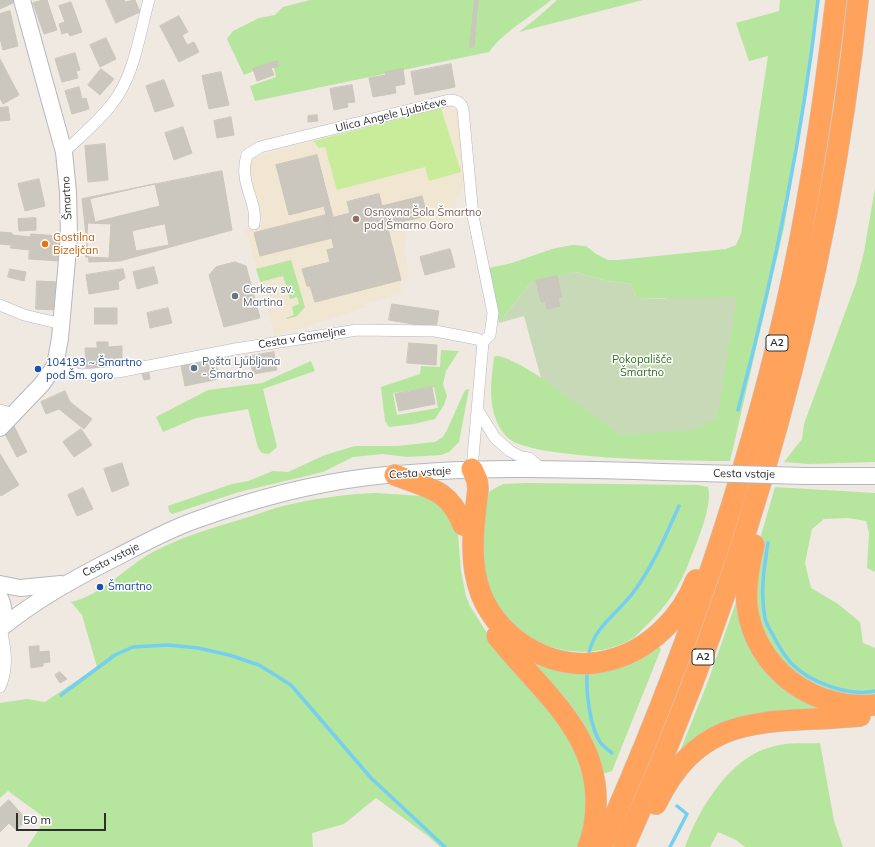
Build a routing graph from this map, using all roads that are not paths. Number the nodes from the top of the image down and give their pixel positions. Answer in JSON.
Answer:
{"nodes":[{"id":1,"x":22,"y":0,"type":"edge"},
{"id":2,"x":149,"y":0,"type":"edge"},
{"id":3,"x":836,"y":0,"type":"edge"},
{"id":4,"x":858,"y":0,"type":"edge"},
{"id":5,"x":64,"y":152,"type":"junction"},
{"id":6,"x":254,"y":224,"type":"dead end"},
{"id":7,"x":0,"y":304,"type":"edge"},
{"id":8,"x":62,"y":324,"type":"junction"},
{"id":9,"x":483,"y":342,"type":"junction"},
{"id":10,"x":54,"y":367,"type":"junction"},
{"id":11,"x":478,"y":411,"type":"junction"},
{"id":12,"x":6,"y":412,"type":"edge"},
{"id":13,"x":0,"y":428,"type":"edge"},
{"id":14,"x":768,"y":462,"type":"junction"},
{"id":15,"x":472,"y":470,"type":"junction"},
{"id":16,"x":543,"y":470,"type":"junction"},
{"id":17,"x":395,"y":475,"type":"junction"},
{"id":18,"x":875,"y":476,"type":"edge"},
{"id":19,"x":463,"y":525,"type":"junction"},
{"id":20,"x":721,"y":540,"type":"junction"},
{"id":21,"x":0,"y":584,"type":"edge"},
{"id":22,"x":64,"y":584,"type":"junction"},
{"id":23,"x":0,"y":598,"type":"edge"},
{"id":24,"x":0,"y":628,"type":"edge"},
{"id":25,"x":0,"y":687,"type":"edge"},
{"id":26,"x":875,"y":705,"type":"edge"},
{"id":27,"x":875,"y":714,"type":"edge"},
{"id":28,"x":588,"y":847,"type":"edge"},
{"id":29,"x":600,"y":847,"type":"edge"},
{"id":30,"x":624,"y":847,"type":"edge"},
{"id":31,"x":633,"y":847,"type":"edge"}],
"edges":[{"from":1,"to":5,"type":"street","name":"Šmartno"},
{"from":2,"to":5,"type":"street"},
{"from":3,"to":20,"type":"highway","number":"A2"},
{"from":4,"to":14,"type":"highway","number":"A2"},
{"from":5,"to":8,"type":"street","name":"Šmartno"},
{"from":6,"to":9,"type":"street","name":"Ulica Angele Ljubičeve"},
{"from":7,"to":8,"type":"street"},
{"from":8,"to":10,"type":"street","name":"Šmartno"},
{"from":9,"to":10,"type":"street","name":"Cesta v Gameljne"},
{"from":9,"to":11,"type":"street"},
{"from":10,"to":12,"type":"street","name":"Šmartno"},
{"from":11,"to":15,"type":"street"},
{"from":11,"to":16,"type":"street"},
{"from":12,"to":13,"type":"street","name":"Šmartno"},
{"from":14,"to":26,"type":"highway"},
{"from":14,"to":30,"type":"highway","number":"A2"},
{"from":15,"to":16,"type":"street","name":"Cesta vstaje"},
{"from":15,"to":17,"type":"street","name":"Cesta vstaje"},
{"from":15,"to":19,"type":"highway"},
{"from":15,"to":20,"type":"highway"},
{"from":16,"to":18,"type":"street","name":"Cesta vstaje","bridge":true},
{"from":17,"to":19,"type":"highway"},
{"from":17,"to":22,"type":"street","name":"Cesta vstaje"},
{"from":19,"to":28,"type":"highway"},
{"from":20,"to":29,"type":"highway","number":"A2"},
{"from":21,"to":22,"type":"street"},
{"from":22,"to":24,"type":"street","name":"Cesta vstaje"},
{"from":23,"to":24,"type":"street"},
{"from":24,"to":25,"type":"street"},
{"from":27,"to":31,"type":"highway"}]}
